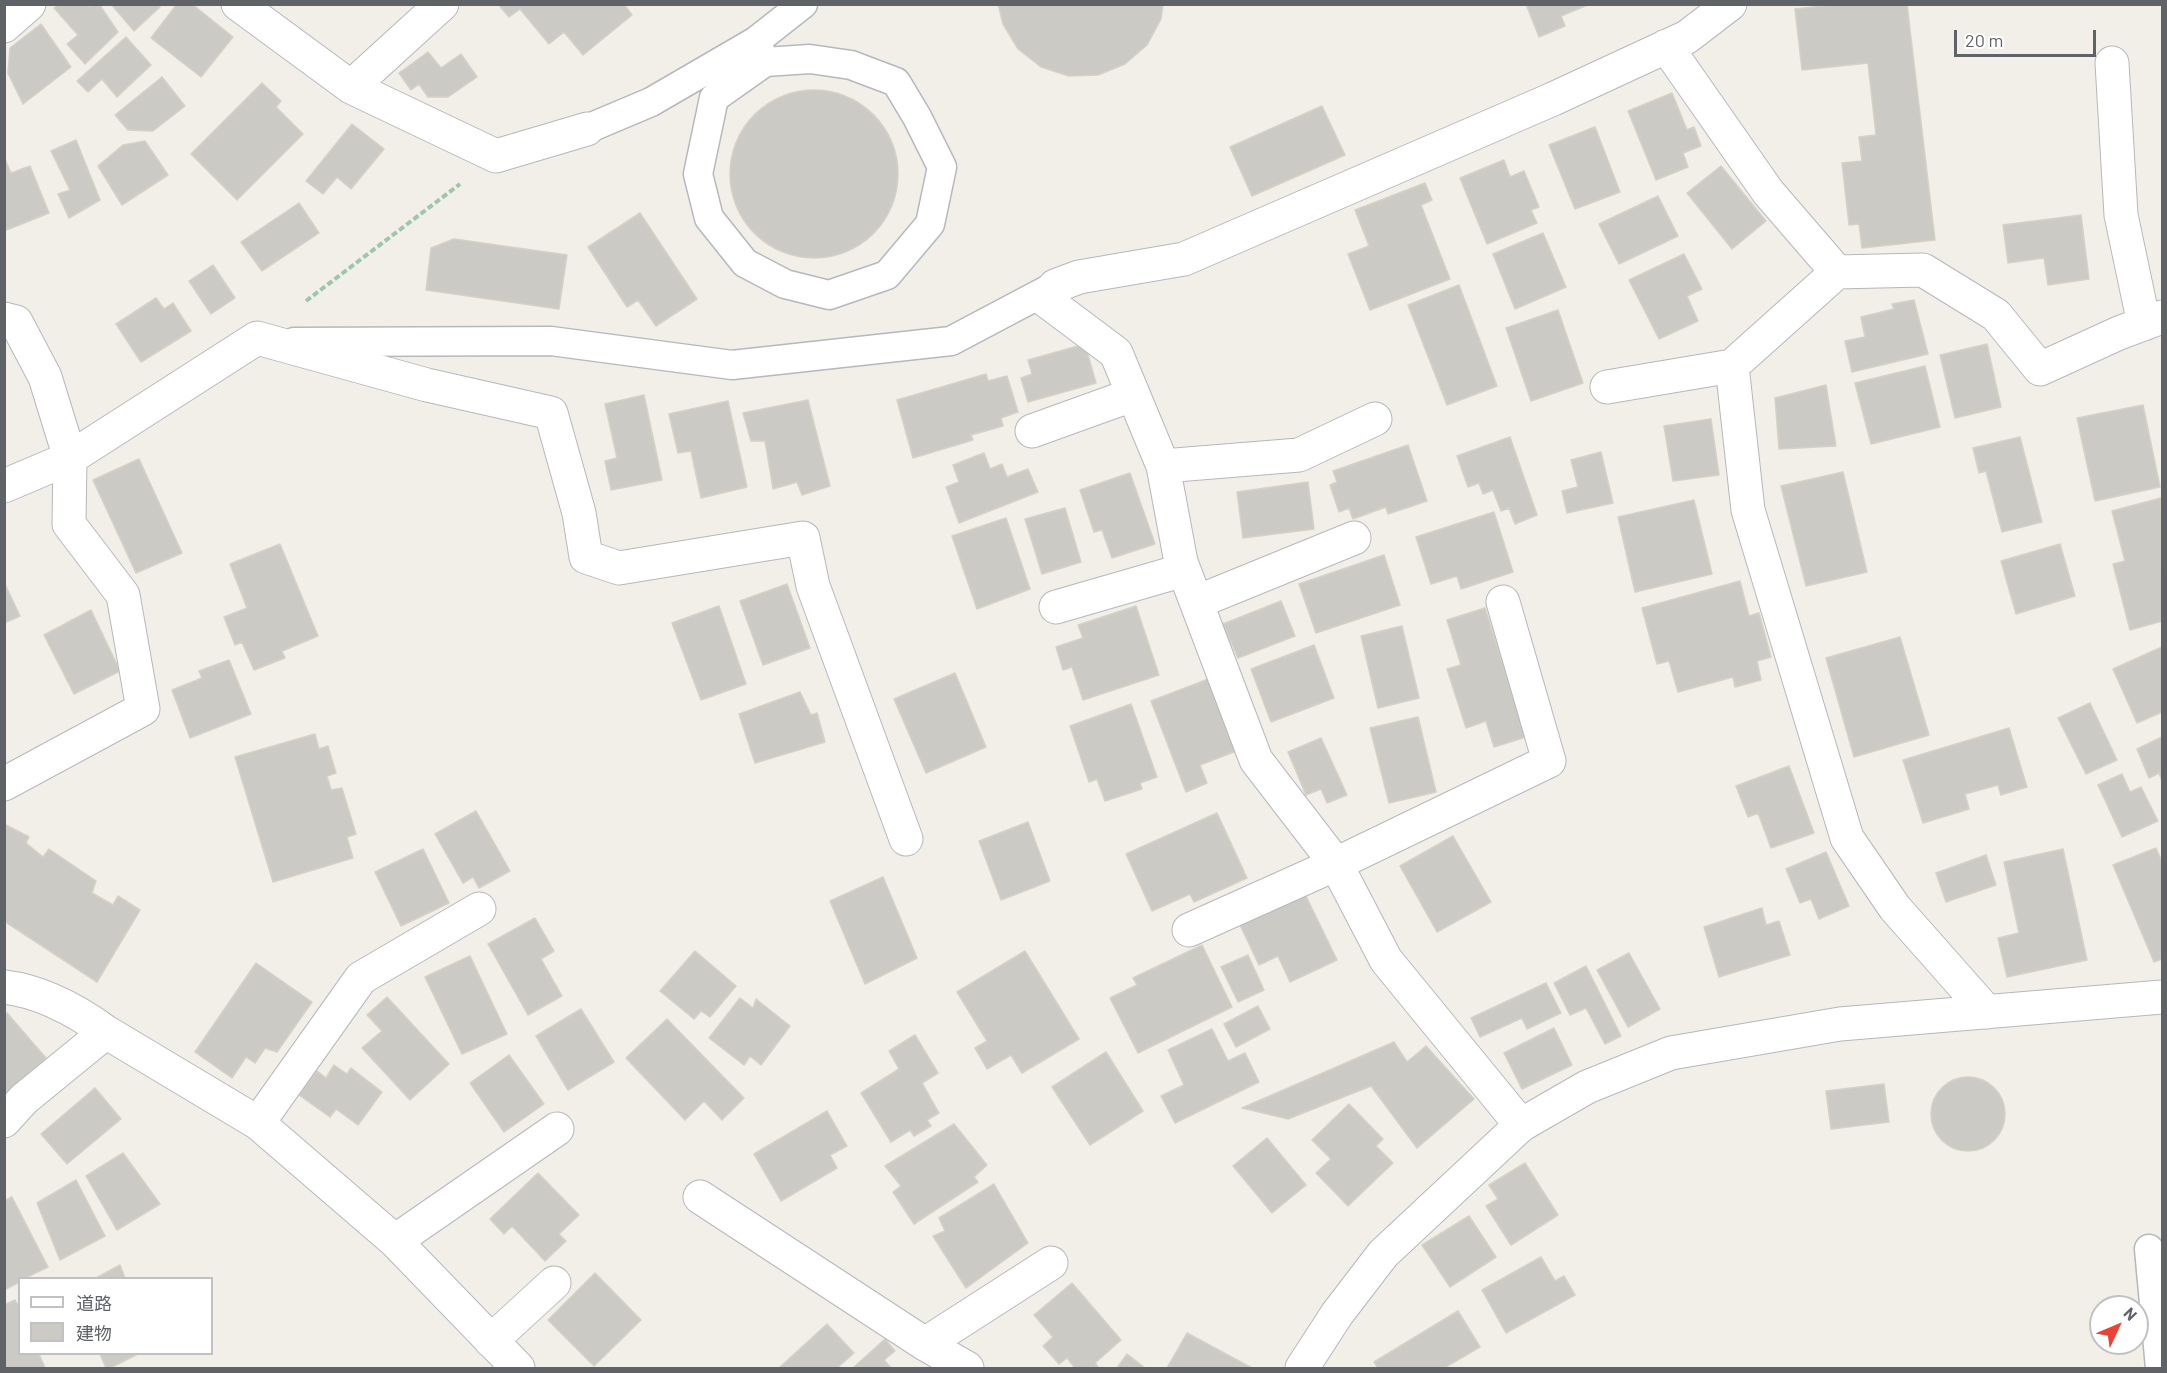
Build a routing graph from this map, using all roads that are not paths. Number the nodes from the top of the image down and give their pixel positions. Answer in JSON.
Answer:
{"nodes":[{"id":1,"x":29,"y":4,"type":"edge"},
{"id":2,"x":238,"y":4,"type":"edge"},
{"id":3,"x":442,"y":4,"type":"edge"},
{"id":4,"x":803,"y":4,"type":"edge"},
{"id":5,"x":1730,"y":4,"type":"edge"},
{"id":6,"x":4,"y":26,"type":"edge"},
{"id":7,"x":1666,"y":46,"type":"junction"},
{"id":8,"x":761,"y":52,"type":"junction"},
{"id":9,"x":2112,"y":63,"type":"dead end"},
{"id":10,"x":351,"y":87,"type":"junction"},
{"id":11,"x":587,"y":129,"type":"joint"},
{"id":12,"x":1837,"y":272,"type":"junction"},
{"id":13,"x":1055,"y":286,"type":"junction"},
{"id":14,"x":4,"y":319,"type":"edge"},
{"id":15,"x":2153,"y":320,"type":"edge"},
{"id":16,"x":265,"y":340,"type":"junction"},
{"id":17,"x":1732,"y":366,"type":"junction"},
{"id":18,"x":1607,"y":387,"type":"dead end"},
{"id":19,"x":1132,"y":395,"type":"junction"},
{"id":20,"x":1375,"y":419,"type":"dead end"},
{"id":21,"x":1032,"y":431,"type":"dead end"},
{"id":22,"x":70,"y":458,"type":"junction"},
{"id":23,"x":1163,"y":466,"type":"junction"},
{"id":24,"x":4,"y":486,"type":"edge"},
{"id":25,"x":1354,"y":538,"type":"dead end"},
{"id":26,"x":1184,"y":570,"type":"junction"},
{"id":27,"x":1197,"y":602,"type":"junction"},
{"id":28,"x":1503,"y":602,"type":"dead end"},
{"id":29,"x":1056,"y":607,"type":"dead end"},
{"id":30,"x":4,"y":784,"type":"edge"},
{"id":31,"x":906,"y":839,"type":"dead end"},
{"id":32,"x":1336,"y":864,"type":"junction"},
{"id":33,"x":479,"y":909,"type":"dead end"},
{"id":34,"x":1189,"y":930,"type":"dead end"},
{"id":35,"x":4,"y":987,"type":"edge"},
{"id":36,"x":2163,"y":997,"type":"edge"},
{"id":37,"x":1987,"y":1012,"type":"junction"},
{"id":38,"x":106,"y":1032,"type":"junction"},
{"id":39,"x":4,"y":1121,"type":"edge"},
{"id":40,"x":258,"y":1123,"type":"junction"},
{"id":41,"x":1521,"y":1125,"type":"junction"},
{"id":42,"x":557,"y":1129,"type":"dead end"},
{"id":43,"x":700,"y":1197,"type":"dead end"},
{"id":44,"x":395,"y":1241,"type":"junction"},
{"id":45,"x":2149,"y":1249,"type":"dead end"},
{"id":46,"x":1051,"y":1263,"type":"dead end"},
{"id":47,"x":554,"y":1283,"type":"dead end"},
{"id":48,"x":491,"y":1341,"type":"junction"},
{"id":49,"x":925,"y":1344,"type":"junction"},
{"id":50,"x":518,"y":1368,"type":"edge"},
{"id":51,"x":967,"y":1368,"type":"edge"},
{"id":52,"x":1302,"y":1368,"type":"edge"},
{"id":53,"x":2160,"y":1368,"type":"edge"}],
"edges":[{"from":1,"to":6,"type":"street"},
{"from":2,"to":10,"type":"street"},
{"from":3,"to":10,"type":"street"},
{"from":4,"to":8,"type":"lane"},
{"from":5,"to":7,"type":"street"},
{"from":7,"to":12,"type":"street"},
{"from":7,"to":13,"type":"street"},
{"from":8,"to":8,"type":"lane"},
{"from":8,"to":11,"type":"lane"},
{"from":9,"to":15,"type":"street"},
{"from":10,"to":11,"type":"street"},
{"from":12,"to":15,"type":"street"},
{"from":12,"to":17,"type":"street"},
{"from":13,"to":16,"type":"lane"},
{"from":13,"to":19,"type":"street"},
{"from":14,"to":22,"type":"street"},
{"from":16,"to":22,"type":"street"},
{"from":16,"to":31,"type":"street"},
{"from":17,"to":18,"type":"street"},
{"from":17,"to":37,"type":"street"},
{"from":19,"to":21,"type":"street"},
{"from":19,"to":23,"type":"street"},
{"from":20,"to":23,"type":"street"},
{"from":22,"to":24,"type":"street"},
{"from":22,"to":30,"type":"street"},
{"from":23,"to":26,"type":"street"},
{"from":25,"to":27,"type":"street"},
{"from":26,"to":27,"type":"street"},
{"from":26,"to":29,"type":"street"},
{"from":27,"to":32,"type":"street"},
{"from":28,"to":32,"type":"street"},
{"from":32,"to":34,"type":"street"},
{"from":32,"to":41,"type":"street"},
{"from":33,"to":40,"type":"street"},
{"from":35,"to":38,"type":"street"},
{"from":36,"to":37,"type":"street"},
{"from":37,"to":41,"type":"street"},
{"from":38,"to":39,"type":"street"},
{"from":38,"to":40,"type":"street"},
{"from":40,"to":44,"type":"street"},
{"from":41,"to":52,"type":"street"},
{"from":42,"to":44,"type":"street"},
{"from":43,"to":49,"type":"street"},
{"from":44,"to":48,"type":"street"},
{"from":45,"to":53,"type":"lane"},
{"from":46,"to":49,"type":"street"},
{"from":47,"to":48,"type":"street"},
{"from":48,"to":50,"type":"street"},
{"from":49,"to":51,"type":"street"}]}
